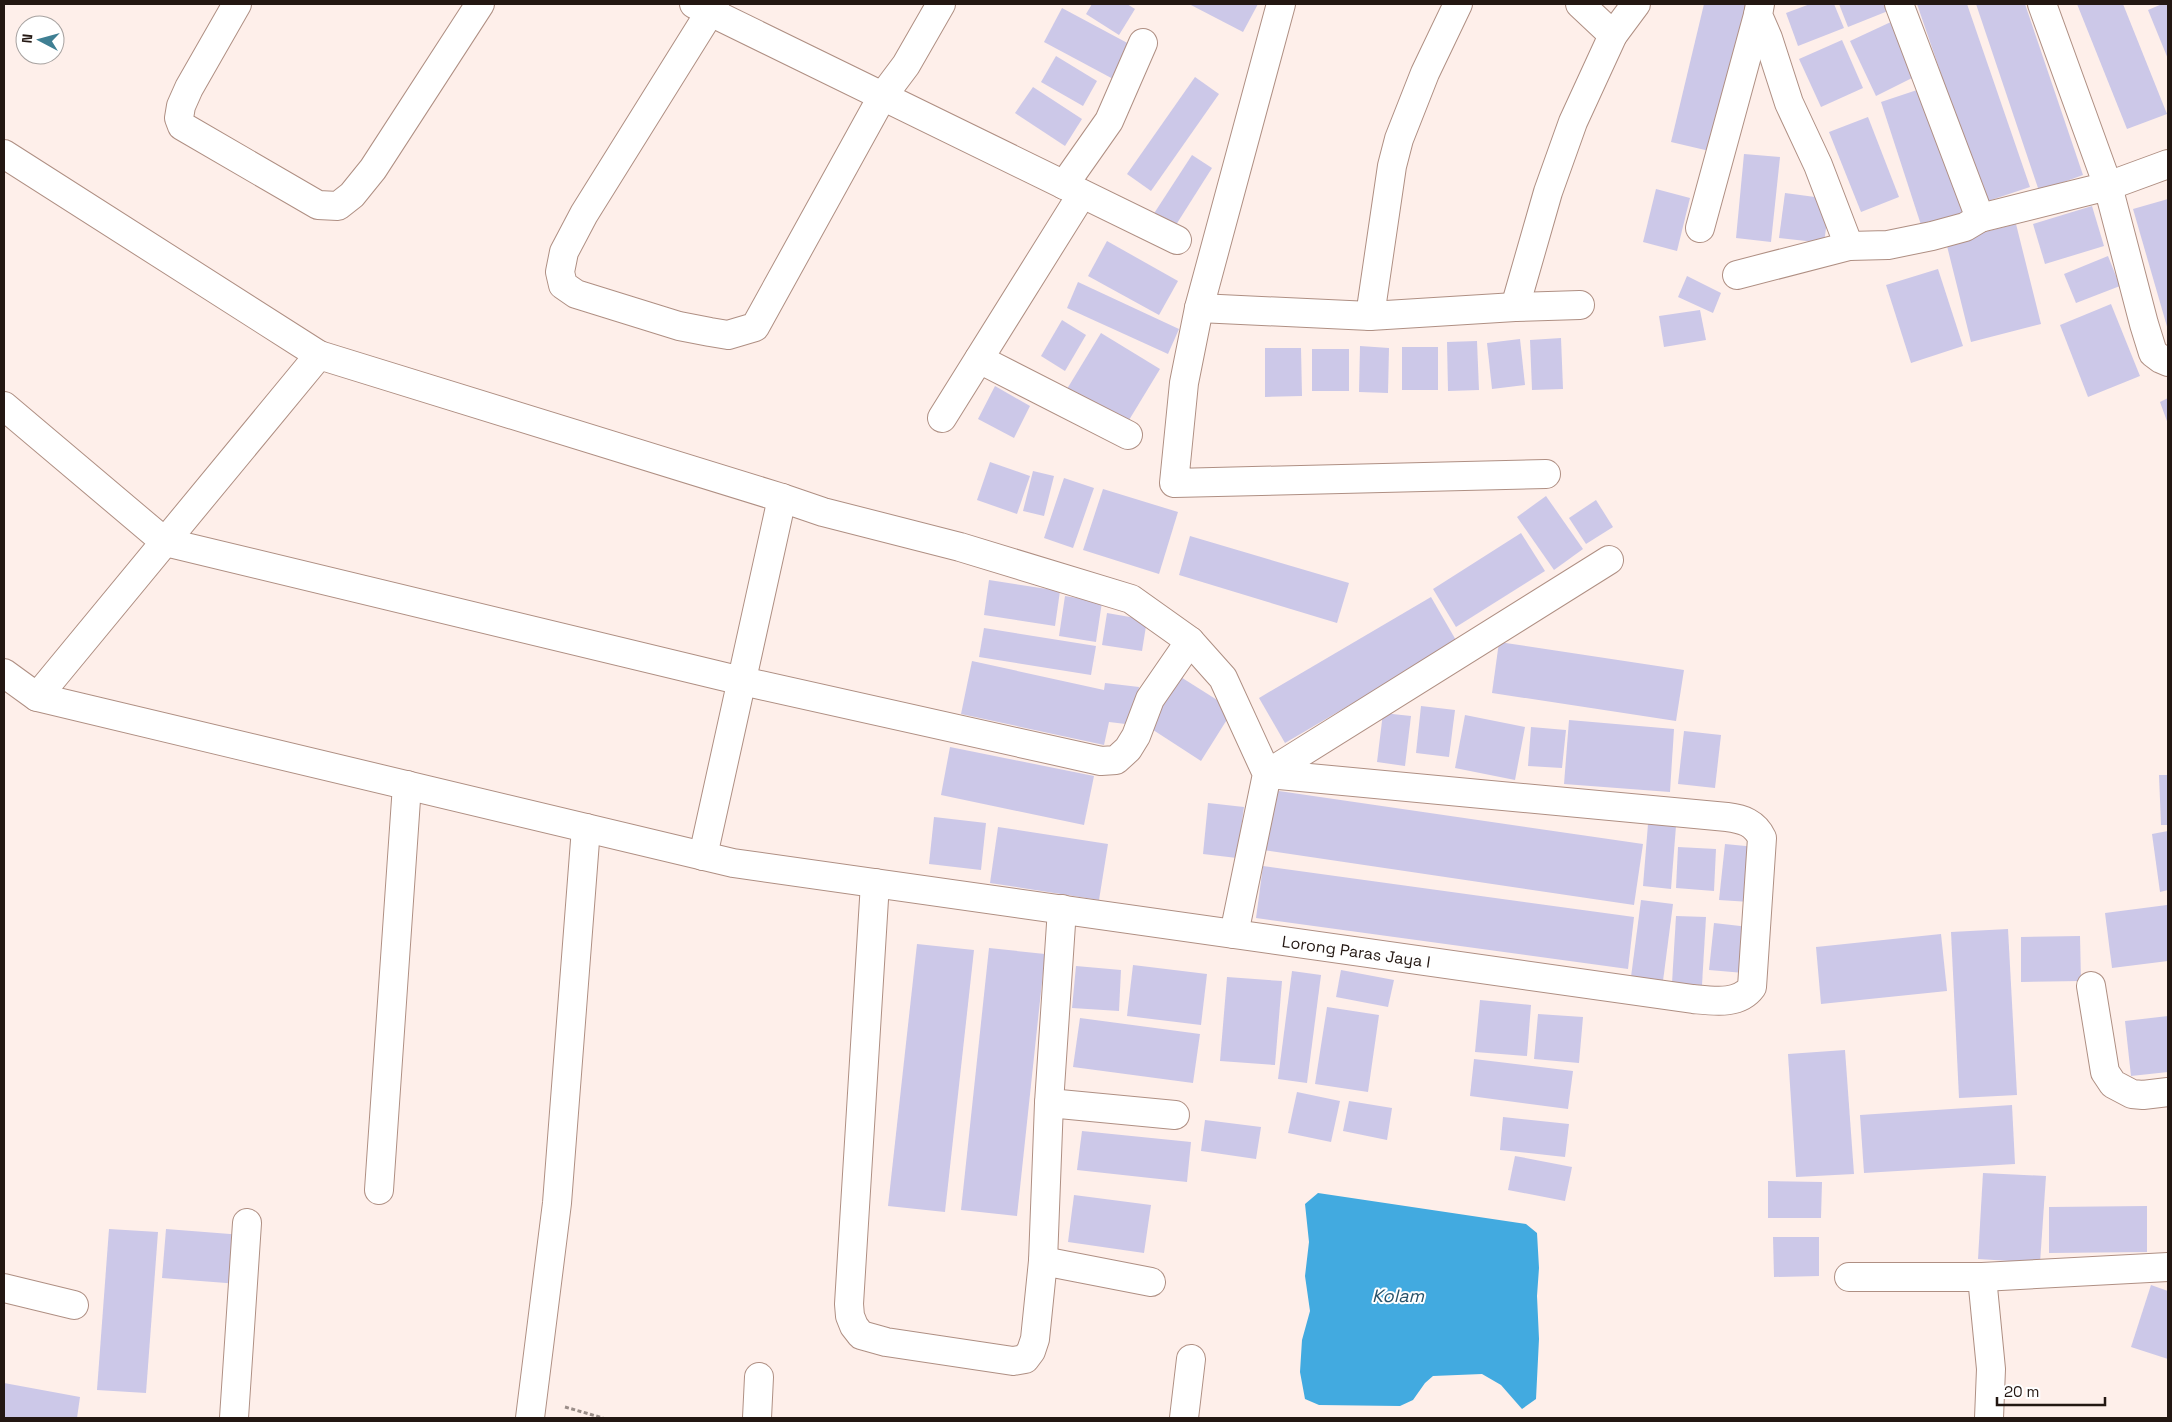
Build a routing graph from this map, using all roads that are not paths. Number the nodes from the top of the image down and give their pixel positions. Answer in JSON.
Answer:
{"nodes":[{"id":1,"x":237,"y":4,"type":"edge"},
{"id":2,"x":480,"y":4,"type":"edge"},
{"id":3,"x":941,"y":4,"type":"edge"},
{"id":4,"x":1280,"y":4,"type":"edge"},
{"id":5,"x":1458,"y":4,"type":"edge"},
{"id":6,"x":1580,"y":4,"type":"edge"},
{"id":7,"x":1636,"y":4,"type":"edge"},
{"id":8,"x":1899,"y":4,"type":"edge"},
{"id":9,"x":2042,"y":4,"type":"edge"},
{"id":10,"x":707,"y":7,"type":"edge"},
{"id":11,"x":1759,"y":9,"type":"edge"},
{"id":12,"x":1613,"y":35,"type":"junction"},
{"id":13,"x":1143,"y":43,"type":"dead end"},
{"id":14,"x":882,"y":97,"type":"junction"},
{"id":15,"x":4,"y":154,"type":"edge"},
{"id":16,"x":2168,"y":164,"type":"edge"},
{"id":17,"x":2108,"y":186,"type":"junction"},
{"id":18,"x":1073,"y":190,"type":"junction"},
{"id":19,"x":1980,"y":218,"type":"junction"},
{"id":20,"x":1700,"y":228,"type":"dead end"},
{"id":21,"x":1177,"y":240,"type":"dead end"},
{"id":22,"x":1849,"y":246,"type":"junction"},
{"id":23,"x":1737,"y":275,"type":"dead end"},
{"id":24,"x":1580,"y":305,"type":"dead end"},
{"id":25,"x":1516,"y":307,"type":"junction"},
{"id":26,"x":1199,"y":308,"type":"junction"},
{"id":27,"x":1370,"y":316,"type":"junction"},
{"id":28,"x":319,"y":355,"type":"junction"},
{"id":29,"x":979,"y":359,"type":"junction"},
{"id":30,"x":2168,"y":362,"type":"edge"},
{"id":31,"x":4,"y":406,"type":"edge"},
{"id":32,"x":942,"y":418,"type":"dead end"},
{"id":33,"x":1128,"y":435,"type":"dead end"},
{"id":34,"x":1546,"y":474,"type":"dead end"},
{"id":35,"x":782,"y":498,"type":"junction"},
{"id":36,"x":165,"y":542,"type":"junction"},
{"id":37,"x":1609,"y":560,"type":"dead end"},
{"id":38,"x":1190,"y":641,"type":"junction"},
{"id":39,"x":4,"y":673,"type":"edge"},
{"id":40,"x":742,"y":681,"type":"junction"},
{"id":41,"x":37,"y":698,"type":"junction"},
{"id":42,"x":1267,"y":774,"type":"junction"},
{"id":43,"x":407,"y":785,"type":"junction"},
{"id":44,"x":586,"y":828,"type":"junction"},
{"id":45,"x":703,"y":856,"type":"junction"},
{"id":46,"x":875,"y":883,"type":"junction"},
{"id":47,"x":1062,"y":910,"type":"junction"},
{"id":48,"x":1234,"y":934,"type":"junction"},
{"id":49,"x":2091,"y":986,"type":"dead end"},
{"id":50,"x":2168,"y":1092,"type":"edge"},
{"id":51,"x":1049,"y":1103,"type":"junction"},
{"id":52,"x":1175,"y":1116,"type":"dead end"},
{"id":53,"x":379,"y":1190,"type":"dead end"},
{"id":54,"x":247,"y":1223,"type":"dead end"},
{"id":55,"x":1043,"y":1261,"type":"junction"},
{"id":56,"x":2168,"y":1267,"type":"edge"},
{"id":57,"x":1849,"y":1277,"type":"dead end"},
{"id":58,"x":1982,"y":1277,"type":"junction"},
{"id":59,"x":1151,"y":1282,"type":"dead end"},
{"id":60,"x":4,"y":1288,"type":"edge"},
{"id":61,"x":74,"y":1305,"type":"dead end"},
{"id":62,"x":1191,"y":1359,"type":"dead end"},
{"id":63,"x":759,"y":1377,"type":"dead end"},
{"id":64,"x":531,"y":1407,"type":"edge"},
{"id":65,"x":234,"y":1418,"type":"edge"},
{"id":66,"x":756,"y":1418,"type":"edge"},
{"id":67,"x":1184,"y":1418,"type":"edge"},
{"id":68,"x":1989,"y":1418,"type":"edge"}],
"edges":[{"from":1,"to":2,"type":"street"},
{"from":3,"to":14,"type":"street"},
{"from":4,"to":26,"type":"street"},
{"from":5,"to":27,"type":"street"},
{"from":6,"to":12,"type":"street"},
{"from":7,"to":12,"type":"street"},
{"from":8,"to":19,"type":"street"},
{"from":9,"to":17,"type":"street"},
{"from":10,"to":14,"type":"street"},
{"from":10,"to":14,"type":"street"},
{"from":11,"to":20,"type":"street"},
{"from":11,"to":22,"type":"street"},
{"from":12,"to":25,"type":"street"},
{"from":13,"to":18,"type":"street"},
{"from":14,"to":18,"type":"street"},
{"from":15,"to":28,"type":"street"},
{"from":16,"to":17,"type":"street"},
{"from":17,"to":19,"type":"street"},
{"from":17,"to":30,"type":"street"},
{"from":18,"to":21,"type":"street"},
{"from":18,"to":29,"type":"street"},
{"from":19,"to":22,"type":"street"},
{"from":22,"to":23,"type":"street"},
{"from":24,"to":25,"type":"street"},
{"from":25,"to":27,"type":"street"},
{"from":26,"to":27,"type":"street"},
{"from":26,"to":34,"type":"street"},
{"from":28,"to":35,"type":"street"},
{"from":28,"to":36,"type":"street"},
{"from":29,"to":32,"type":"street"},
{"from":29,"to":33,"type":"street"},
{"from":31,"to":36,"type":"street"},
{"from":35,"to":38,"type":"street"},
{"from":35,"to":40,"type":"street"},
{"from":36,"to":40,"type":"street"},
{"from":36,"to":41,"type":"street"},
{"from":37,"to":42,"type":"street"},
{"from":38,"to":40,"type":"street"},
{"from":38,"to":42,"type":"street"},
{"from":39,"to":41,"type":"street"},
{"from":40,"to":45,"type":"street"},
{"from":41,"to":43,"type":"street","name":"Lorong Paras Jaya I"},
{"from":42,"to":48,"type":"street"},
{"from":42,"to":48,"type":"street","name":"Lorong Paras Jaya I"},
{"from":43,"to":44,"type":"street","name":"Lorong Paras Jaya I"},
{"from":43,"to":53,"type":"street"},
{"from":44,"to":45,"type":"street","name":"Lorong Paras Jaya I"},
{"from":44,"to":64,"type":"street"},
{"from":45,"to":46,"type":"street","name":"Lorong Paras Jaya I"},
{"from":46,"to":47,"type":"street","name":"Lorong Paras Jaya I"},
{"from":46,"to":55,"type":"street"},
{"from":47,"to":48,"type":"street","name":"Lorong Paras Jaya I"},
{"from":47,"to":51,"type":"street"},
{"from":49,"to":50,"type":"street"},
{"from":51,"to":52,"type":"street"},
{"from":51,"to":55,"type":"street"},
{"from":54,"to":65,"type":"street"},
{"from":55,"to":59,"type":"street"},
{"from":56,"to":58,"type":"street"},
{"from":57,"to":58,"type":"street"},
{"from":58,"to":68,"type":"street"},
{"from":60,"to":61,"type":"street"},
{"from":62,"to":67,"type":"street"},
{"from":63,"to":66,"type":"street"}]}
